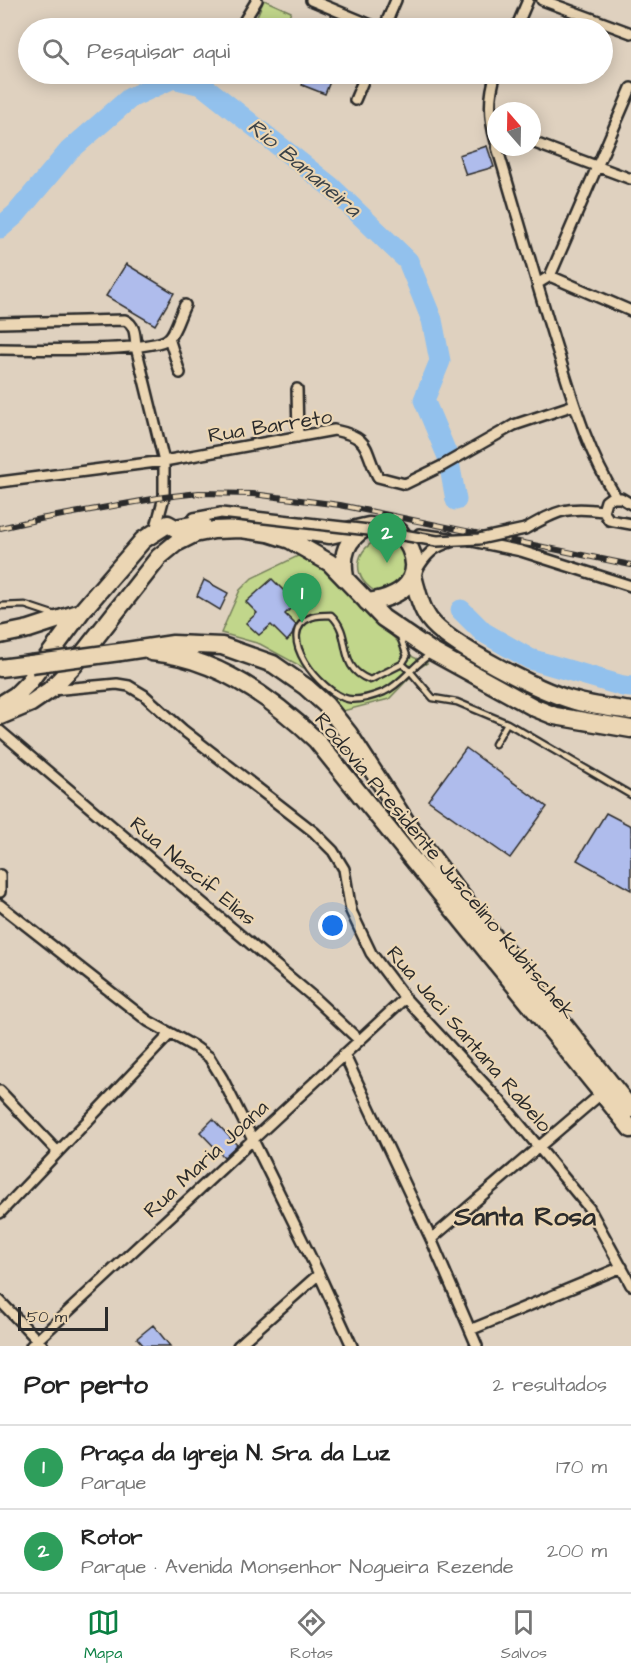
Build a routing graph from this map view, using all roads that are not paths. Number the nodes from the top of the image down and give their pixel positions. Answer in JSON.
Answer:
{"nodes":[{"id":1,"x":257,"y":0,"type":"edge"},
{"id":2,"x":311,"y":0,"type":"edge"},
{"id":3,"x":396,"y":0,"type":"edge"},
{"id":4,"x":528,"y":0,"type":"edge"},
{"id":5,"x":542,"y":0,"type":"edge"},
{"id":6,"x":246,"y":18,"type":"edge"},
{"id":7,"x":354,"y":18,"type":"edge"},
{"id":8,"x":388,"y":18,"type":"edge"},
{"id":9,"x":520,"y":18,"type":"edge"},
{"id":10,"x":591,"y":18,"type":"edge"},
{"id":11,"x":613,"y":26,"type":"edge"},
{"id":12,"x":631,"y":33,"type":"edge"},
{"id":13,"x":362,"y":84,"type":"edge"},
{"id":14,"x":492,"y":84,"type":"edge"},
{"id":15,"x":631,"y":88,"type":"edge"},
{"id":16,"x":355,"y":100,"type":"dead end"},
{"id":17,"x":490,"y":102,"type":"edge"},
{"id":18,"x":541,"y":145,"type":"edge"},
{"id":19,"x":500,"y":156,"type":"edge"},
{"id":20,"x":598,"y":166,"type":"junction"},
{"id":21,"x":631,"y":179,"type":"edge"},
{"id":22,"x":550,"y":276,"type":"junction"},
{"id":23,"x":537,"y":284,"type":"junction"},
{"id":24,"x":184,"y":305,"type":"dead end"},
{"id":25,"x":631,"y":310,"type":"edge"},
{"id":26,"x":0,"y":323,"type":"edge"},
{"id":27,"x":169,"y":338,"type":"junction"},
{"id":28,"x":136,"y":347,"type":"junction"},
{"id":29,"x":0,"y":349,"type":"edge"},
{"id":30,"x":180,"y":373,"type":"dead end"},
{"id":31,"x":297,"y":389,"type":"dead end"},
{"id":32,"x":574,"y":405,"type":"junction"},
{"id":33,"x":298,"y":437,"type":"junction"},
{"id":34,"x":164,"y":461,"type":"junction"},
{"id":35,"x":0,"y":482,"type":"edge"},
{"id":36,"x":618,"y":498,"type":"junction"},
{"id":37,"x":631,"y":504,"type":"edge"},
{"id":38,"x":603,"y":511,"type":"junction"},
{"id":39,"x":620,"y":520,"type":"junction"},
{"id":40,"x":631,"y":524,"type":"edge"},
{"id":41,"x":369,"y":526,"type":"junction"},
{"id":42,"x":168,"y":531,"type":"junction"},
{"id":43,"x":399,"y":531,"type":"junction"},
{"id":44,"x":462,"y":539,"type":"junction"},
{"id":45,"x":413,"y":576,"type":"junction"},
{"id":46,"x":345,"y":577,"type":"junction"},
{"id":47,"x":631,"y":586,"type":"edge"},
{"id":48,"x":367,"y":602,"type":"junction"},
{"id":49,"x":0,"y":606,"type":"edge"},
{"id":50,"x":81,"y":612,"type":"junction"},
{"id":51,"x":63,"y":618,"type":"junction"},
{"id":52,"x":383,"y":618,"type":"junction"},
{"id":53,"x":0,"y":635,"type":"edge"},
{"id":54,"x":53,"y":649,"type":"junction"},
{"id":55,"x":124,"y":651,"type":"junction"},
{"id":56,"x":433,"y":652,"type":"junction"},
{"id":57,"x":402,"y":664,"type":"junction"},
{"id":58,"x":74,"y":665,"type":"junction"},
{"id":59,"x":0,"y":668,"type":"edge"},
{"id":60,"x":410,"y":670,"type":"junction"},
{"id":61,"x":50,"y":690,"type":"junction"},
{"id":62,"x":631,"y":711,"type":"edge"},
{"id":63,"x":2,"y":722,"type":"edge"},
{"id":64,"x":507,"y":723,"type":"junction"},
{"id":65,"x":631,"y":729,"type":"edge"},
{"id":66,"x":495,"y":744,"type":"dead end"},
{"id":67,"x":631,"y":795,"type":"edge"},
{"id":68,"x":0,"y":875,"type":"edge"},
{"id":69,"x":0,"y":892,"type":"edge"},
{"id":70,"x":0,"y":905,"type":"edge"},
{"id":71,"x":405,"y":998,"type":"junction"},
{"id":72,"x":170,"y":1034,"type":"junction"},
{"id":73,"x":359,"y":1040,"type":"junction"},
{"id":74,"x":344,"y":1054,"type":"junction"},
{"id":75,"x":0,"y":1092,"type":"edge"},
{"id":76,"x":603,"y":1093,"type":"junction"},
{"id":77,"x":631,"y":1109,"type":"edge"},
{"id":78,"x":631,"y":1129,"type":"edge"},
{"id":79,"x":253,"y":1140,"type":"junction"},
{"id":80,"x":538,"y":1147,"type":"junction"},
{"id":81,"x":57,"y":1151,"type":"junction"},
{"id":82,"x":0,"y":1213,"type":"edge"},
{"id":83,"x":431,"y":1239,"type":"junction"},
{"id":84,"x":622,"y":1267,"type":"junction"},
{"id":85,"x":319,"y":1274,"type":"junction"},
{"id":86,"x":631,"y":1285,"type":"edge"},
{"id":87,"x":0,"y":1300,"type":"edge"},
{"id":88,"x":470,"y":1330,"type":"junction"},
{"id":89,"x":37,"y":1344,"type":"edge"},
{"id":90,"x":238,"y":1346,"type":"edge"},
{"id":91,"x":352,"y":1346,"type":"edge"},
{"id":92,"x":477,"y":1346,"type":"edge"}],
"edges":[{"from":1,"to":6,"type":"street"},
{"from":2,"to":7,"type":"street"},
{"from":3,"to":8,"type":"street"},
{"from":4,"to":9,"type":"street"},
{"from":5,"to":10,"type":"street"},
{"from":11,"to":12,"type":"street"},
{"from":13,"to":16,"type":"street"},
{"from":14,"to":17,"type":"street"},
{"from":15,"to":20,"type":"street"},
{"from":18,"to":20,"type":"street"},
{"from":19,"to":23,"type":"street"},
{"from":20,"to":21,"type":"street"},
{"from":20,"to":22,"type":"street"},
{"from":22,"to":23,"type":"street"},
{"from":22,"to":25,"type":"street"},
{"from":23,"to":32,"type":"street"},
{"from":24,"to":27,"type":"street"},
{"from":26,"to":28,"type":"street"},
{"from":27,"to":28,"type":"street"},
{"from":27,"to":30,"type":"street"},
{"from":28,"to":29,"type":"street"},
{"from":28,"to":34,"type":"street"},
{"from":31,"to":33,"type":"street"},
{"from":32,"to":33,"type":"street","name":"Rua Barreto"},
{"from":32,"to":36,"type":"street"},
{"from":33,"to":34,"type":"street","name":"Rua Barreto"},
{"from":34,"to":35,"type":"street","name":"Rua Barreto"},
{"from":34,"to":42,"type":"street"},
{"from":36,"to":37,"type":"street"},
{"from":36,"to":38,"type":"street"},
{"from":36,"to":39,"type":"street"},
{"from":38,"to":39,"type":"street"},
{"from":38,"to":42,"type":"street","bridge":true},
{"from":39,"to":40,"type":"street"},
{"from":41,"to":42,"type":"highway"},
{"from":41,"to":43,"type":"highway"},
{"from":41,"to":46,"type":"highway"},
{"from":42,"to":46,"type":"highway"},
{"from":42,"to":50,"type":"highway"},
{"from":42,"to":58,"type":"highway"},
{"from":43,"to":44,"type":"street"},
{"from":43,"to":45,"type":"highway"},
{"from":44,"to":45,"type":"street"},
{"from":44,"to":47,"type":"street"},
{"from":45,"to":48,"type":"highway"},
{"from":45,"to":62,"type":"highway"},
{"from":46,"to":48,"type":"highway"},
{"from":48,"to":52,"type":"highway"},
{"from":49,"to":51,"type":"lane"},
{"from":50,"to":51,"type":"highway"},
{"from":50,"to":54,"type":"highway"},
{"from":51,"to":53,"type":"highway"},
{"from":52,"to":56,"type":"highway"},
{"from":52,"to":57,"type":"lane"},
{"from":54,"to":58,"type":"highway"},
{"from":54,"to":63,"type":"highway"},
{"from":55,"to":59,"type":"highway","name":"Rodovia Presidente Juscelino Kubitschek","bridge":true},
{"from":55,"to":76,"type":"highway","name":"Rodovia Presidente Juscelino Kubitschek"},
{"from":55,"to":77,"type":"highway","name":"Rodovia Presidente Juscelino Kubitschek"},
{"from":56,"to":60,"type":"lane"},
{"from":56,"to":65,"type":"highway"},
{"from":57,"to":60,"type":"lane"},
{"from":57,"to":60,"type":"lane"},
{"from":58,"to":61,"type":"highway"},
{"from":60,"to":64,"type":"lane"},
{"from":61,"to":63,"type":"highway"},
{"from":61,"to":71,"type":"street","name":"Rua Jaci Santana Rabelo"},
{"from":63,"to":73,"type":"street","name":"Rua Nascif Elias"},
{"from":64,"to":66,"type":"lane"},
{"from":64,"to":67,"type":"lane"},
{"from":68,"to":69,"type":"street"},
{"from":70,"to":72,"type":"street"},
{"from":71,"to":73,"type":"street","name":"Rua Maria Joana"},
{"from":71,"to":80,"type":"street","name":"Rua Jaci Santana Rabelo"},
{"from":72,"to":79,"type":"street"},
{"from":72,"to":81,"type":"street"},
{"from":73,"to":74,"type":"street","name":"Rua Maria Joana"},
{"from":74,"to":79,"type":"street","name":"Rua Maria Joana"},
{"from":74,"to":83,"type":"street"},
{"from":75,"to":81,"type":"street"},
{"from":76,"to":78,"type":"highway","name":"Rodovia Presidente Juscelino Kubitschek"},
{"from":76,"to":80,"type":"street"},
{"from":79,"to":85,"type":"street"},
{"from":79,"to":89,"type":"street","name":"Rua Maria Joana"},
{"from":80,"to":83,"type":"street"},
{"from":80,"to":84,"type":"street","name":"Rua Jaci Santana Rabelo"},
{"from":81,"to":82,"type":"street"},
{"from":83,"to":88,"type":"street"},
{"from":84,"to":86,"type":"street","name":"Rua Jaci Santana Rabelo"},
{"from":84,"to":88,"type":"street"},
{"from":85,"to":90,"type":"street"},
{"from":85,"to":91,"type":"street"},
{"from":87,"to":89,"type":"street"},
{"from":88,"to":92,"type":"street"}]}
